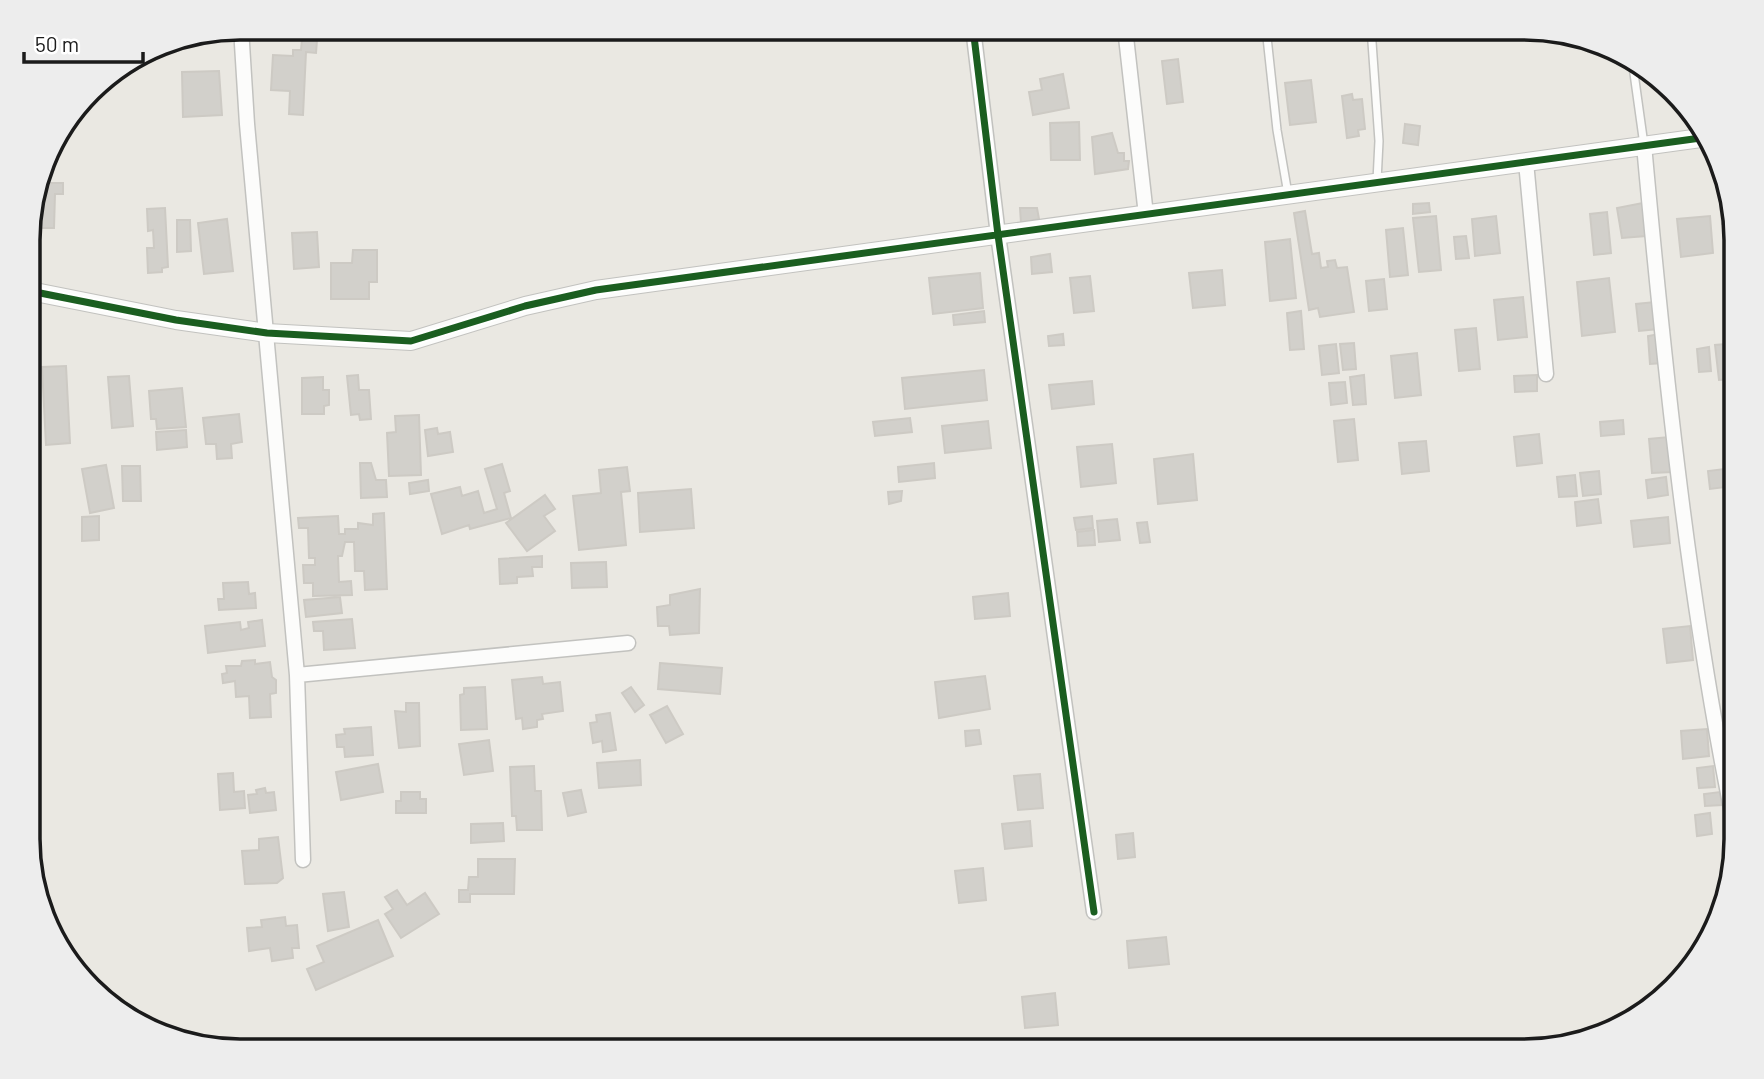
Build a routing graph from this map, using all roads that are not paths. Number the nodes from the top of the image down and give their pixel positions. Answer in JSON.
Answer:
{"nodes":[{"id":1,"x":242,"y":40,"type":"edge"},
{"id":2,"x":974,"y":40,"type":"edge"},
{"id":3,"x":1126,"y":40,"type":"edge"},
{"id":4,"x":1267,"y":40,"type":"edge"},
{"id":5,"x":1372,"y":40,"type":"edge"},
{"id":6,"x":1634,"y":73,"type":"edge"},
{"id":7,"x":1696,"y":139,"type":"edge"},
{"id":8,"x":1644,"y":145,"type":"junction"},
{"id":9,"x":1526,"y":162,"type":"junction"},
{"id":10,"x":1377,"y":183,"type":"junction"},
{"id":11,"x":1289,"y":195,"type":"junction"},
{"id":12,"x":1146,"y":215,"type":"junction"},
{"id":13,"x":998,"y":235,"type":"junction"},
{"id":14,"x":40,"y":293,"type":"edge"},
{"id":15,"x":267,"y":333,"type":"junction"},
{"id":16,"x":1546,"y":374,"type":"dead end"},
{"id":17,"x":628,"y":643,"type":"dead end"},
{"id":18,"x":297,"y":675,"type":"junction"},
{"id":19,"x":1723,"y":770,"type":"edge"},
{"id":20,"x":303,"y":860,"type":"dead end"},
{"id":21,"x":1094,"y":912,"type":"dead end"}],
"edges":[{"from":1,"to":15,"type":"street"},
{"from":2,"to":13,"type":"street"},
{"from":3,"to":12,"type":"street"},
{"from":4,"to":11,"type":"lane"},
{"from":5,"to":10,"type":"lane"},
{"from":6,"to":8,"type":"lane"},
{"from":7,"to":8,"type":"street"},
{"from":8,"to":9,"type":"street"},
{"from":8,"to":19,"type":"street"},
{"from":9,"to":10,"type":"street"},
{"from":9,"to":16,"type":"street"},
{"from":10,"to":11,"type":"street"},
{"from":11,"to":12,"type":"street"},
{"from":12,"to":13,"type":"street"},
{"from":13,"to":15,"type":"street"},
{"from":13,"to":21,"type":"street"},
{"from":14,"to":15,"type":"street"},
{"from":15,"to":18,"type":"street"},
{"from":17,"to":18,"type":"street"},
{"from":18,"to":20,"type":"street"}]}
